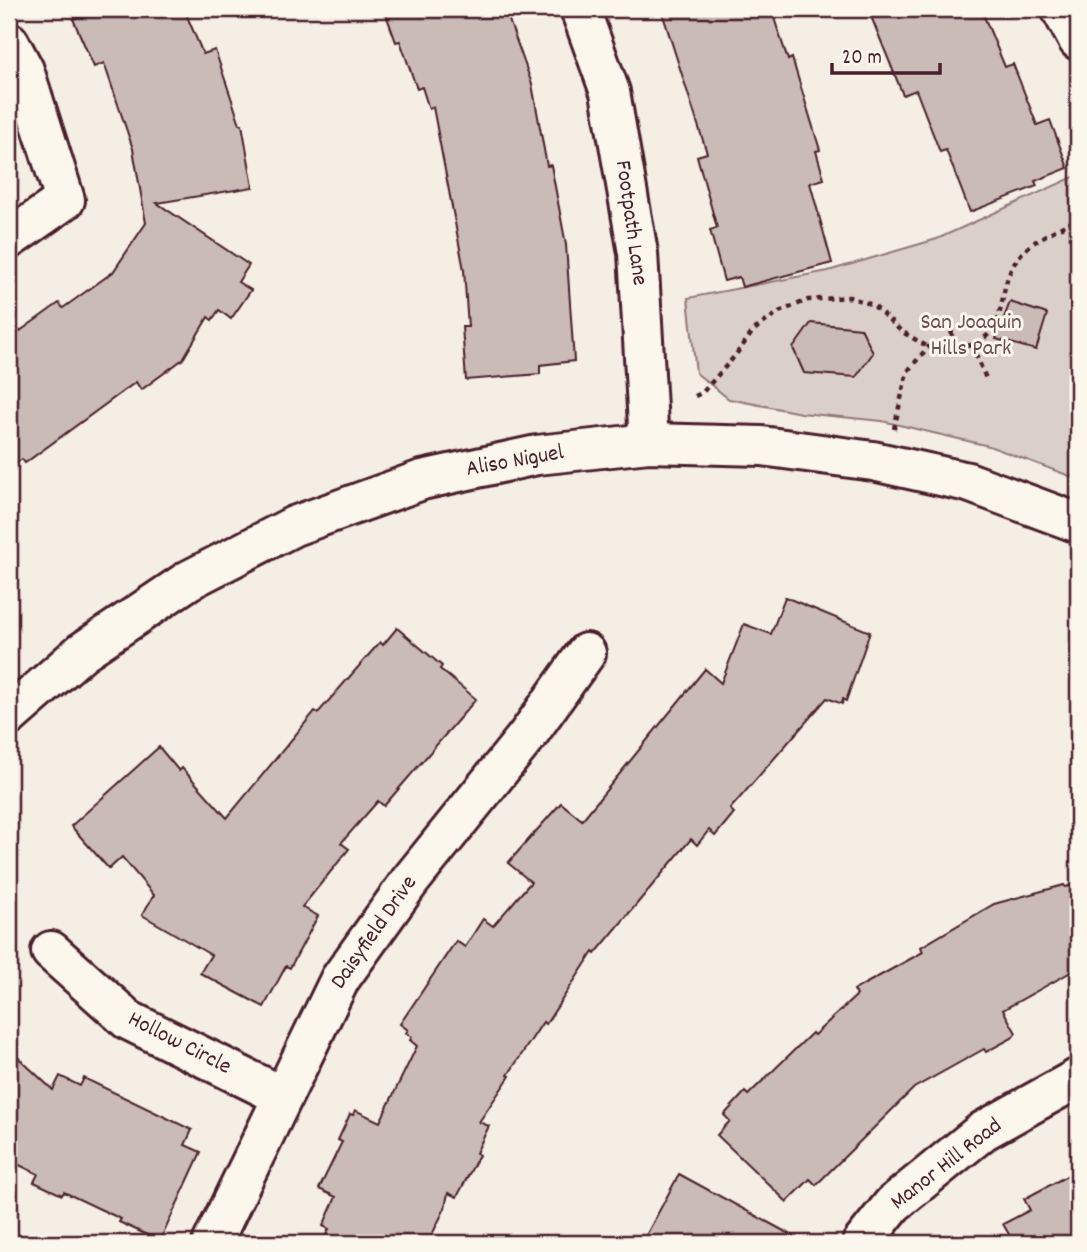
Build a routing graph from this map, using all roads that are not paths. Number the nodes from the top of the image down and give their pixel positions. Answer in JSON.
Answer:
{"nodes":[{"id":1,"x":580,"y":9,"type":"edge"},
{"id":2,"x":1061,"y":9,"type":"edge"},
{"id":3,"x":1078,"y":40,"type":"edge"},
{"id":4,"x":9,"y":42,"type":"edge"},
{"id":5,"x":9,"y":239,"type":"edge"},
{"id":6,"x":649,"y":443,"type":"junction"},
{"id":7,"x":1078,"y":523,"type":"edge"},
{"id":8,"x":586,"y":653,"type":"dead end"},
{"id":9,"x":9,"y":716,"type":"edge"},
{"id":10,"x":51,"y":951,"type":"dead end"},
{"id":11,"x":1078,"y":1078,"type":"edge"},
{"id":12,"x":282,"y":1096,"type":"junction"},
{"id":13,"x":212,"y":1243,"type":"edge"},
{"id":14,"x":862,"y":1243,"type":"edge"}],
"edges":[{"from":1,"to":6,"type":"street","name":"Footpath Lane"},
{"from":2,"to":3,"type":"street"},
{"from":4,"to":5,"type":"street"},
{"from":6,"to":7,"type":"street","name":"Aliso Niguel"},
{"from":6,"to":9,"type":"street","name":"Aliso Niguel"},
{"from":8,"to":12,"type":"street","name":"Daisyfield Drive"},
{"from":10,"to":12,"type":"street","name":"Hollow Circle"},
{"from":11,"to":14,"type":"street","name":"Manor Hill Road"},
{"from":12,"to":13,"type":"street","name":"Daisyfield Drive"}]}
